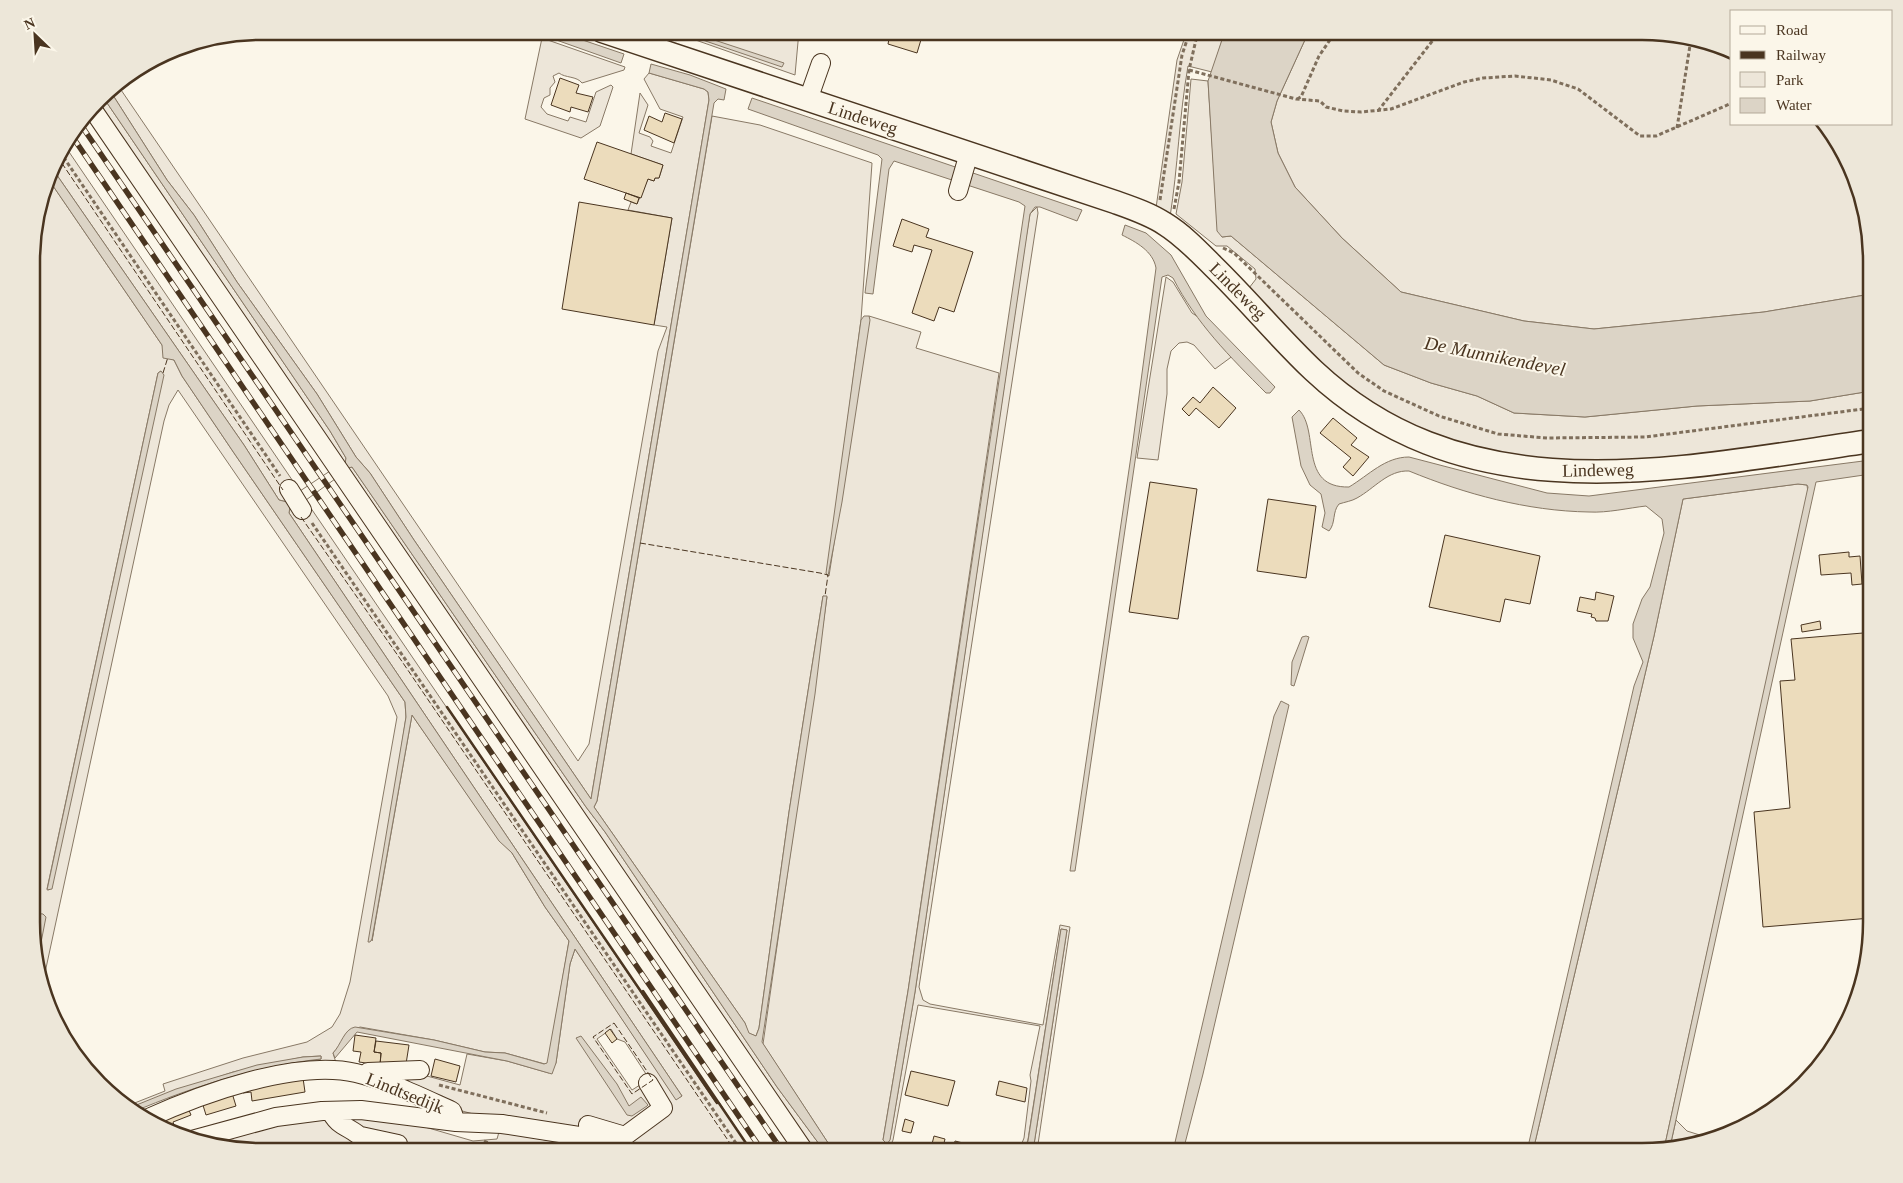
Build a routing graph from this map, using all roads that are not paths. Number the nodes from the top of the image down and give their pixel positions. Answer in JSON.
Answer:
{"nodes":[{"id":1,"x":629,"y":40,"type":"edge"},
{"id":2,"x":821,"y":62,"type":"dead end"},
{"id":3,"x":808,"y":100,"type":"junction"},
{"id":4,"x":96,"y":114,"type":"edge"},
{"id":5,"x":1863,"y":442,"type":"edge"},
{"id":6,"x":289,"y":489,"type":"road end"},
{"id":7,"x":302,"y":510,"type":"road end"},
{"id":8,"x":336,"y":1072,"type":"junction"},
{"id":9,"x":412,"y":1072,"type":"road end"},
{"id":10,"x":355,"y":1073,"type":"junction"},
{"id":11,"x":308,"y":1082,"type":"dead end"},
{"id":12,"x":648,"y":1083,"type":"dead end"},
{"id":13,"x":331,"y":1111,"type":"junction"},
{"id":14,"x":154,"y":1115,"type":"edge"},
{"id":15,"x":456,"y":1122,"type":"junction"},
{"id":16,"x":588,"y":1125,"type":"dead end"},
{"id":17,"x":207,"y":1136,"type":"edge"},
{"id":18,"x":625,"y":1136,"type":"junction"},
{"id":19,"x":362,"y":1143,"type":"edge"},
{"id":20,"x":799,"y":1143,"type":"edge"}],
"edges":[{"from":1,"to":3,"type":"main road","name":"Lindeweg"},
{"from":2,"to":3,"type":"street"},
{"from":3,"to":5,"type":"main road","name":"Lindeweg"},
{"from":4,"to":20,"type":"street"},
{"from":6,"to":7,"type":"street"},
{"from":8,"to":10,"type":"street","name":"Lindtsedijk"},
{"from":8,"to":11,"type":"street"},
{"from":8,"to":14,"type":"street","name":"Lindtsedijk"},
{"from":9,"to":10,"type":"street"},
{"from":10,"to":15,"type":"street","name":"Lindtsedijk"},
{"from":12,"to":18,"type":"street"},
{"from":13,"to":15,"type":"street","name":"Lindtsedijk"},
{"from":13,"to":17,"type":"street","name":"Lindtsedijk"},
{"from":13,"to":19,"type":"street"},
{"from":15,"to":18,"type":"street"},
{"from":16,"to":18,"type":"street"}]}
